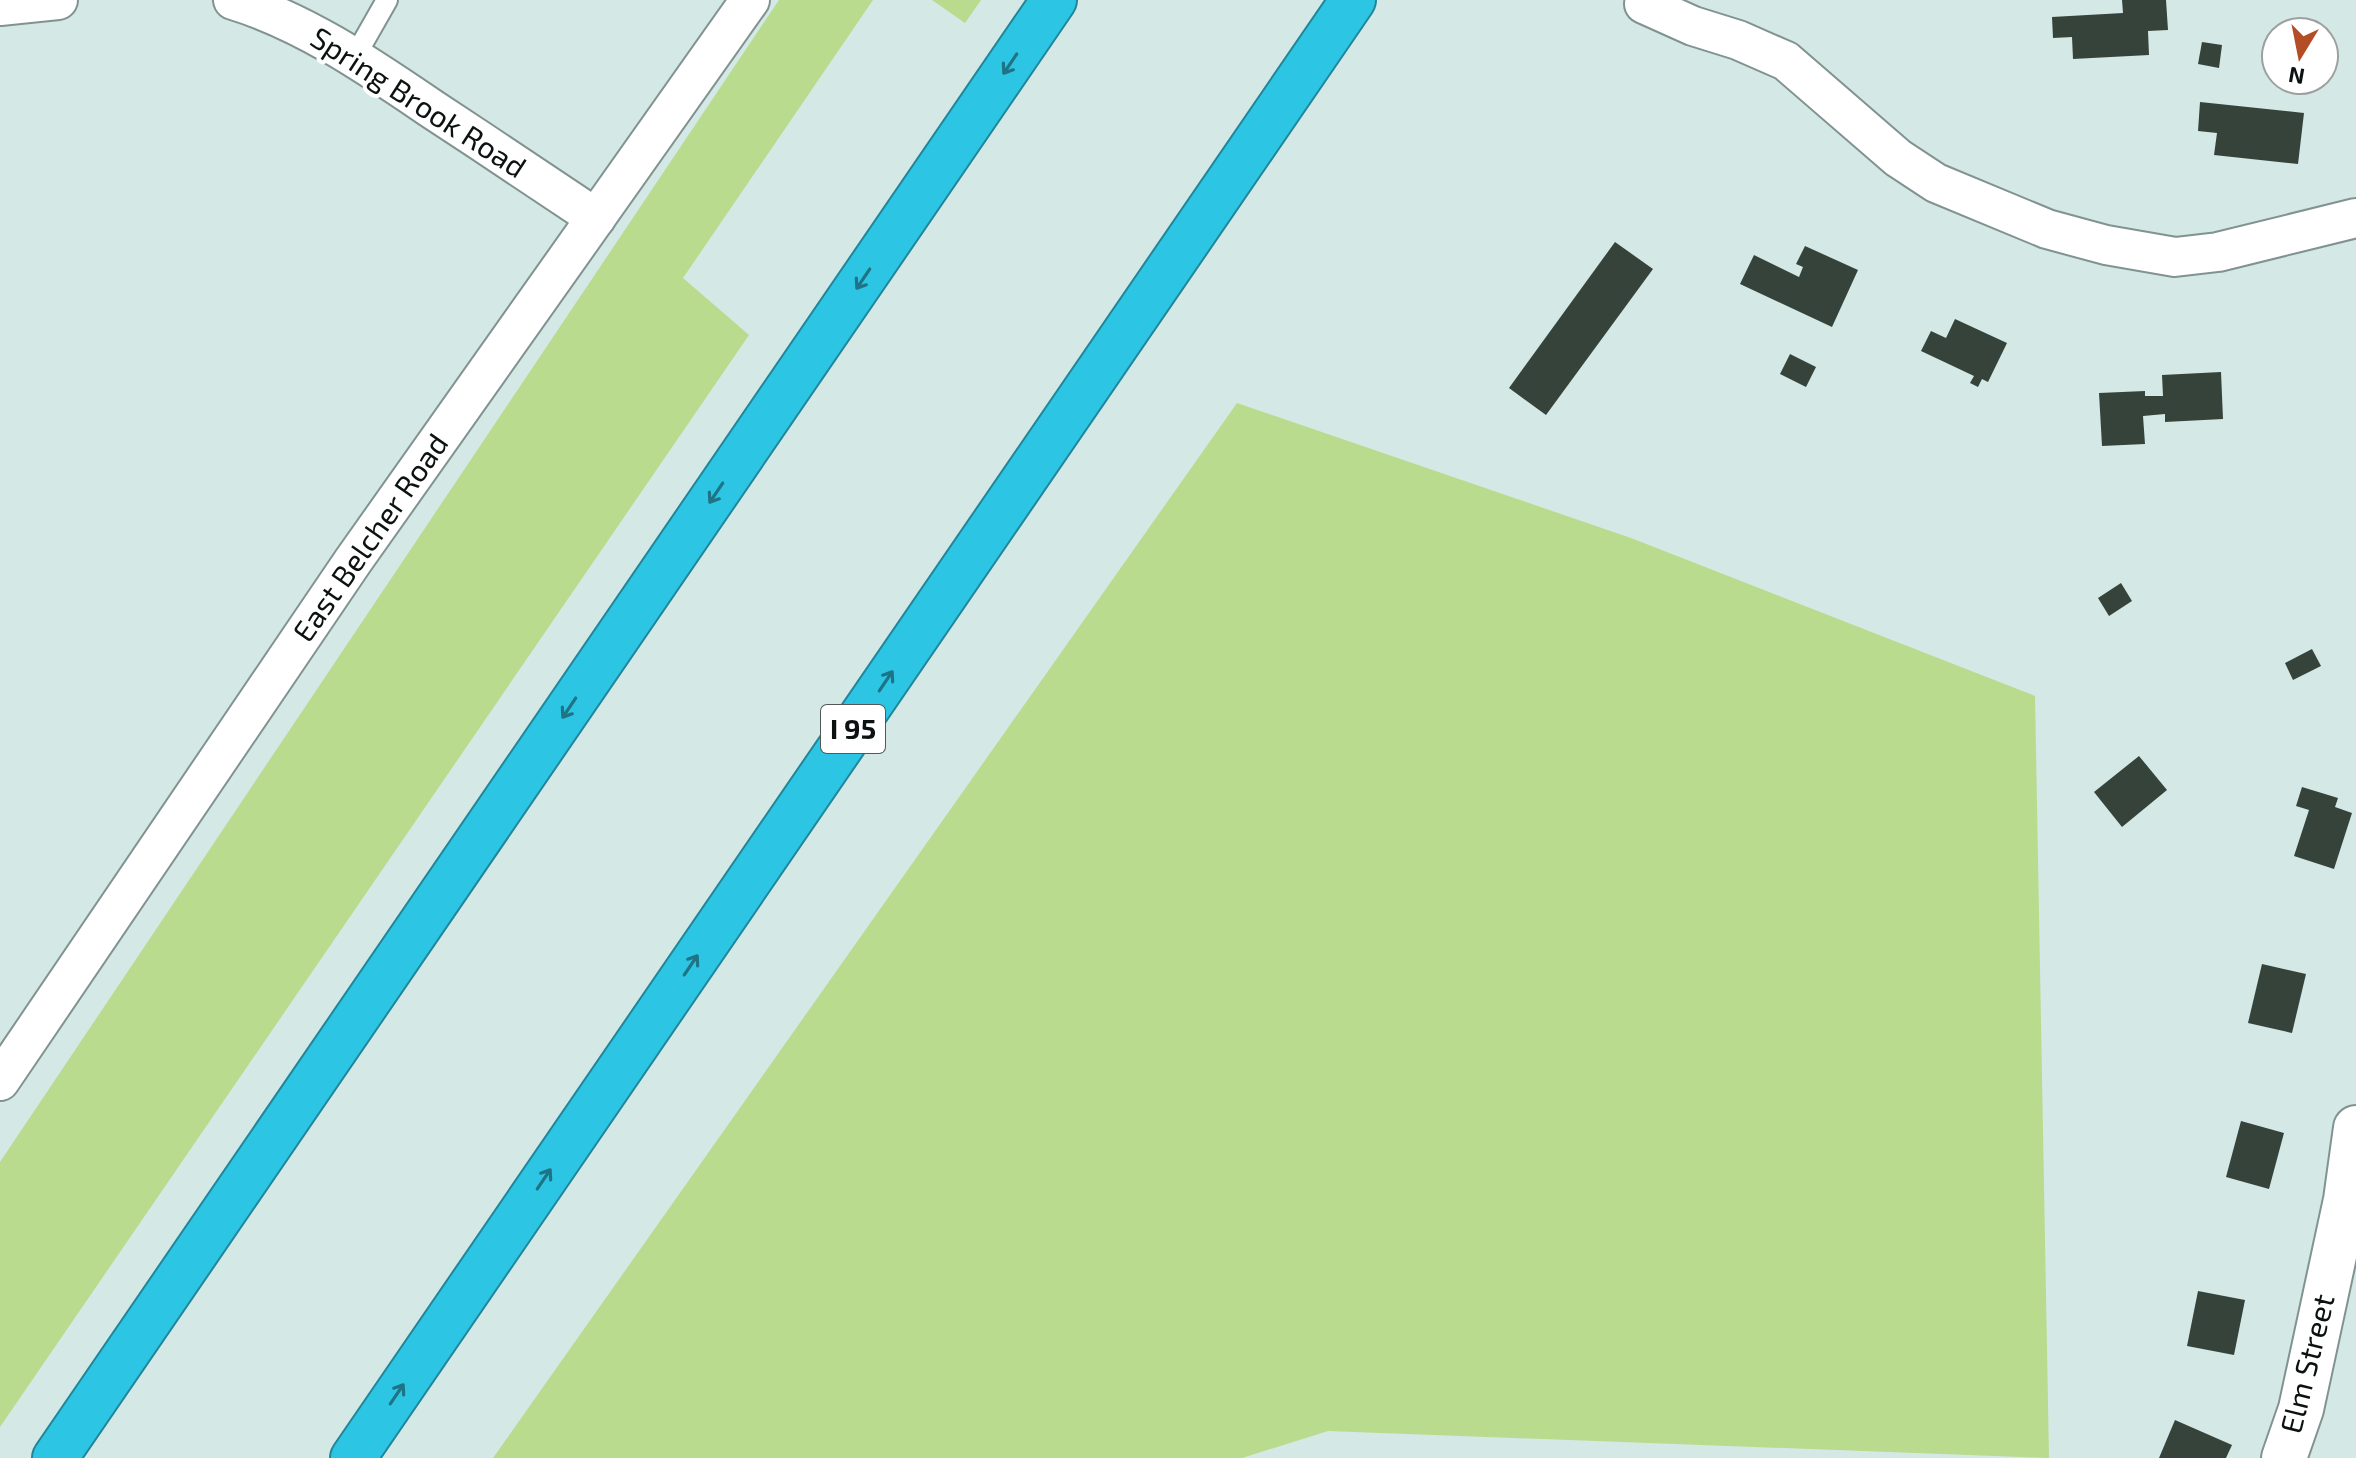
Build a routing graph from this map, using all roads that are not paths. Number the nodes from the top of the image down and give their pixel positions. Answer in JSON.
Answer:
{"nodes":[{"id":1,"x":58,"y":0,"type":"edge"},
{"id":2,"x":233,"y":0,"type":"edge"},
{"id":3,"x":387,"y":0,"type":"edge"},
{"id":4,"x":750,"y":0,"type":"edge"},
{"id":5,"x":1054,"y":0,"type":"edge"},
{"id":6,"x":1353,"y":0,"type":"edge"},
{"id":7,"x":1644,"y":4,"type":"dead end"},
{"id":8,"x":0,"y":6,"type":"edge"},
{"id":9,"x":354,"y":58,"type":"junction"},
{"id":10,"x":596,"y":218,"type":"junction"},
{"id":11,"x":2356,"y":218,"type":"edge"},
{"id":12,"x":0,"y":1081,"type":"edge"},
{"id":13,"x":2356,"y":1128,"type":"edge"},
{"id":14,"x":2351,"y":1209,"type":"edge"},
{"id":15,"x":55,"y":1458,"type":"edge"},
{"id":16,"x":353,"y":1458,"type":"edge"},
{"id":17,"x":2284,"y":1458,"type":"edge"}],
"edges":[{"from":1,"to":8,"type":"street"},
{"from":2,"to":9,"type":"street","name":"Spring Brook Road"},
{"from":3,"to":9,"type":"lane"},
{"from":4,"to":10,"type":"street","name":"East Belcher Road"},
{"from":5,"to":15,"type":"highway","one_way":true},
{"from":16,"to":6,"type":"highway","number":"I 95","one_way":true},
{"from":7,"to":11,"type":"street"},
{"from":9,"to":10,"type":"street","name":"Spring Brook Road"},
{"from":10,"to":12,"type":"street","name":"East Belcher Road"},
{"from":13,"to":14,"type":"street","name":"Elm Street"},
{"from":14,"to":17,"type":"street","name":"Elm Street"}]}
